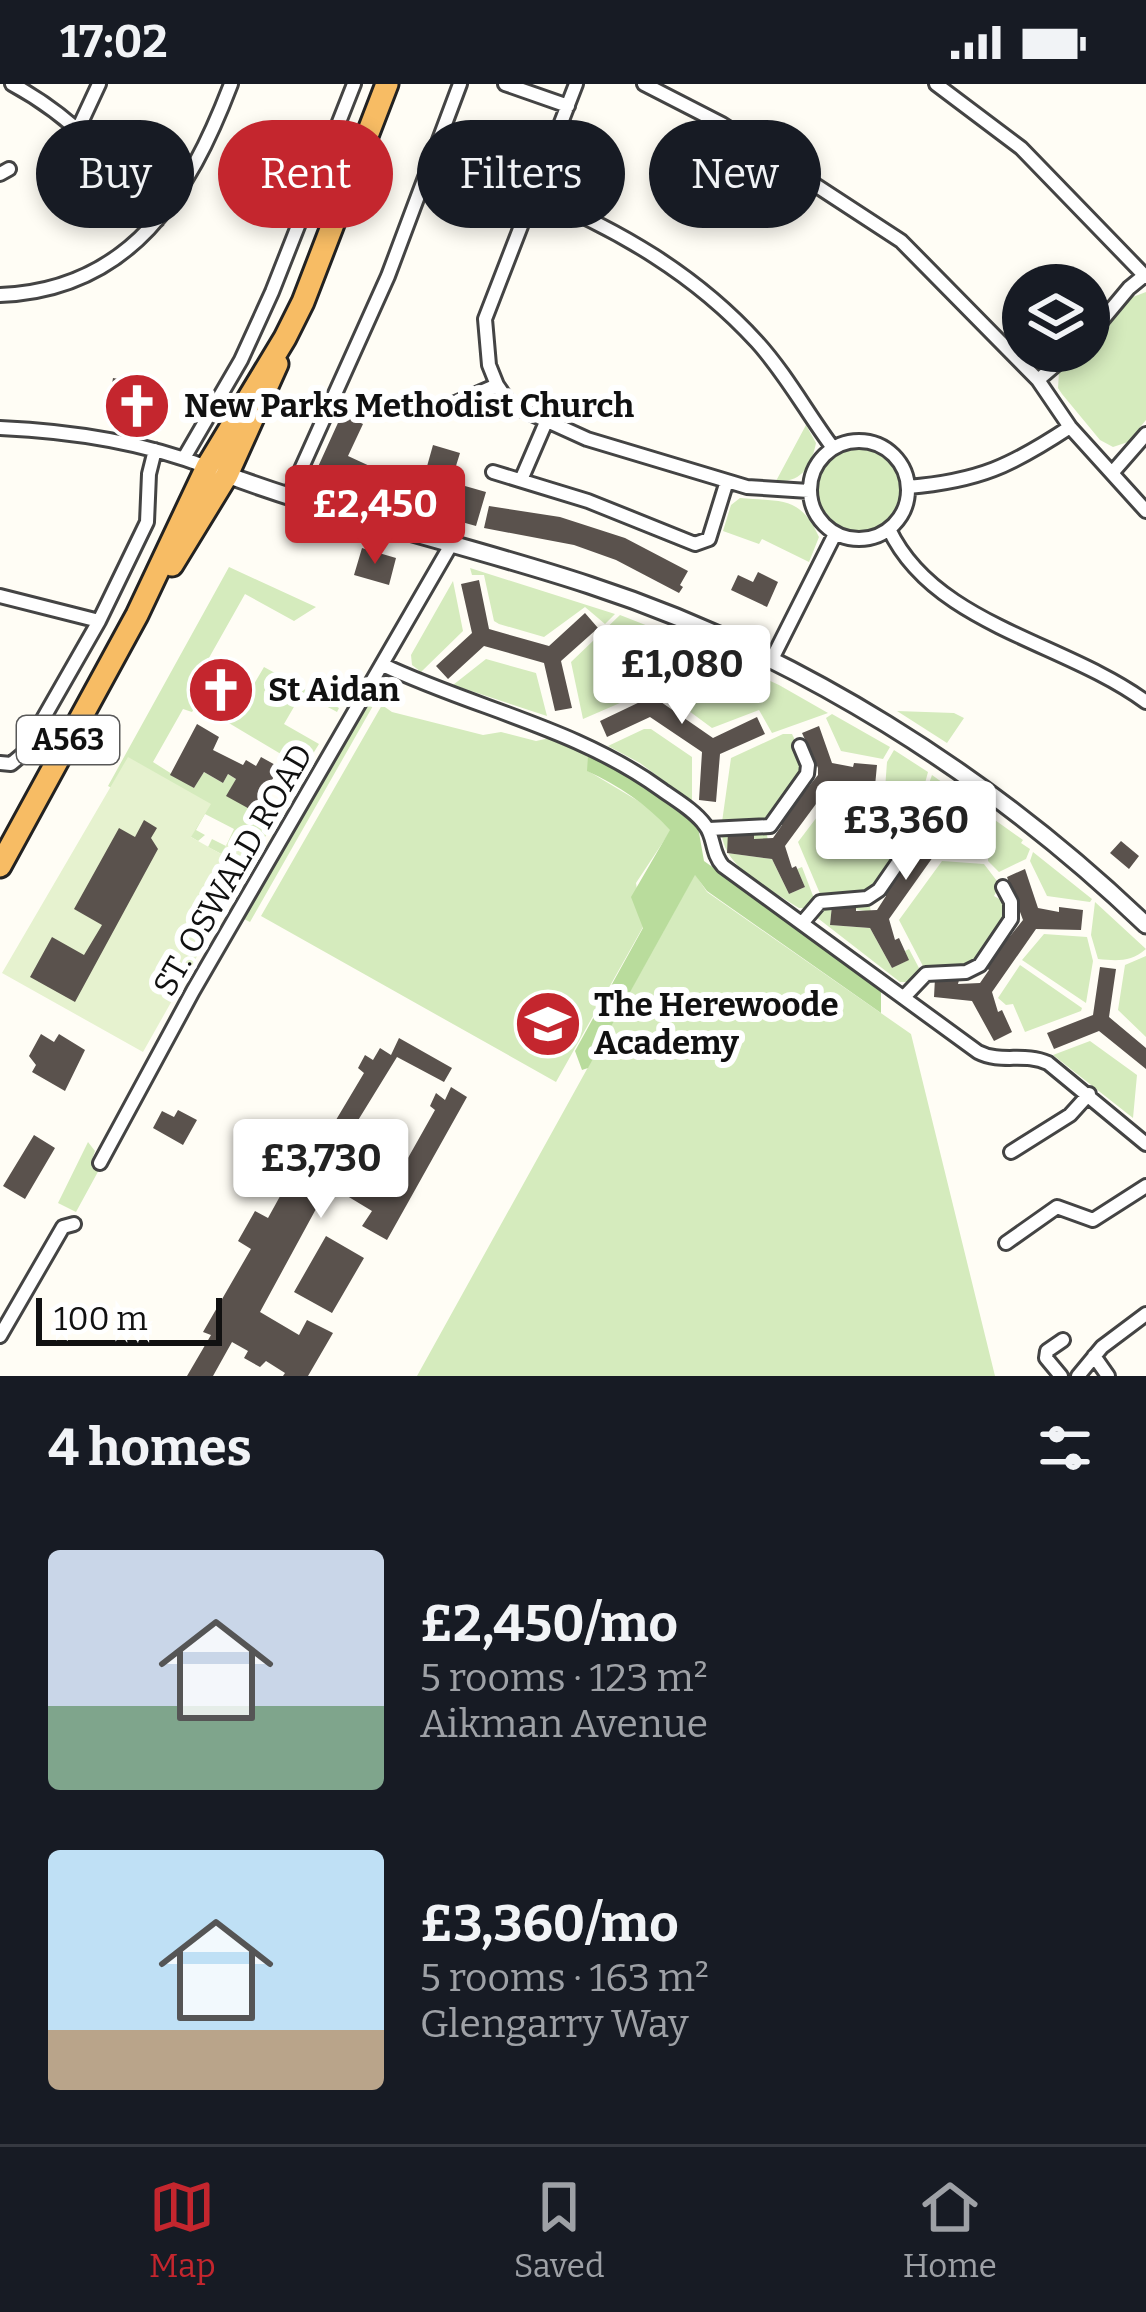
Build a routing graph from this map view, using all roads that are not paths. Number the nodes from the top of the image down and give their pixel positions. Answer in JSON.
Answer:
{"nodes":[{"id":1,"x":12,"y":84,"type":"edge"},
{"id":2,"x":100,"y":84,"type":"edge"},
{"id":3,"x":231,"y":84,"type":"edge"},
{"id":4,"x":354,"y":84,"type":"edge"},
{"id":5,"x":386,"y":84,"type":"edge"},
{"id":6,"x":460,"y":84,"type":"edge"},
{"id":7,"x":505,"y":84,"type":"edge"},
{"id":8,"x":576,"y":84,"type":"edge"},
{"id":9,"x":644,"y":84,"type":"edge"},
{"id":10,"x":936,"y":84,"type":"edge"},
{"id":11,"x":568,"y":106,"type":"junction"},
{"id":12,"x":67,"y":120,"type":"edge"},
{"id":13,"x":83,"y":120,"type":"edge"},
{"id":14,"x":563,"y":120,"type":"edge"},
{"id":15,"x":194,"y":172,"type":"edge"},
{"id":16,"x":149,"y":228,"type":"edge"},
{"id":17,"x":522,"y":228,"type":"edge"},
{"id":18,"x":610,"y":228,"type":"edge"},
{"id":19,"x":1145,"y":276,"type":"edge"},
{"id":20,"x":0,"y":296,"type":"edge"},
{"id":21,"x":1110,"y":311,"type":"edge"},
{"id":22,"x":1047,"y":372,"type":"edge"},
{"id":23,"x":1038,"y":380,"type":"junction"},
{"id":24,"x":497,"y":385,"type":"junction"},
{"id":25,"x":436,"y":411,"type":"dead end"},
{"id":26,"x":546,"y":422,"type":"junction"},
{"id":27,"x":1070,"y":427,"type":"junction"},
{"id":28,"x":0,"y":428,"type":"edge"},
{"id":29,"x":1146,"y":434,"type":"edge"},
{"id":30,"x":832,"y":448,"type":"junction"},
{"id":31,"x":155,"y":450,"type":"junction"},
{"id":32,"x":184,"y":458,"type":"junction"},
{"id":33,"x":217,"y":471,"type":"junction"},
{"id":34,"x":493,"y":472,"type":"dead end"},
{"id":35,"x":1112,"y":472,"type":"junction"},
{"id":36,"x":521,"y":481,"type":"junction"},
{"id":37,"x":728,"y":482,"type":"junction"},
{"id":38,"x":908,"y":487,"type":"junction"},
{"id":39,"x":809,"y":491,"type":"junction"},
{"id":40,"x":289,"y":496,"type":"junction"},
{"id":41,"x":1146,"y":512,"type":"edge"},
{"id":42,"x":889,"y":530,"type":"junction"},
{"id":43,"x":836,"y":534,"type":"junction"},
{"id":44,"x":452,"y":542,"type":"junction"},
{"id":45,"x":0,"y":596,"type":"edge"},
{"id":46,"x":99,"y":621,"type":"junction"},
{"id":47,"x":771,"y":661,"type":"junction"},
{"id":48,"x":383,"y":664,"type":"junction"},
{"id":49,"x":1146,"y":702,"type":"edge"},
{"id":50,"x":800,"y":746,"type":"dead end"},
{"id":51,"x":0,"y":763,"type":"edge"},
{"id":52,"x":900,"y":812,"type":"dead end"},
{"id":53,"x":709,"y":829,"type":"junction"},
{"id":54,"x":0,"y":866,"type":"edge"},
{"id":55,"x":1003,"y":887,"type":"dead end"},
{"id":56,"x":803,"y":922,"type":"junction"},
{"id":57,"x":1146,"y":925,"type":"edge"},
{"id":58,"x":905,"y":996,"type":"junction"},
{"id":59,"x":1089,"y":1094,"type":"junction"},
{"id":60,"x":1146,"y":1144,"type":"edge"},
{"id":61,"x":1011,"y":1152,"type":"dead end"},
{"id":62,"x":100,"y":1163,"type":"dead end"},
{"id":63,"x":1146,"y":1186,"type":"edge"},
{"id":64,"x":74,"y":1224,"type":"dead end"},
{"id":65,"x":1006,"y":1243,"type":"dead end"},
{"id":66,"x":1146,"y":1314,"type":"edge"},
{"id":67,"x":0,"y":1336,"type":"edge"},
{"id":68,"x":1063,"y":1340,"type":"dead end"},
{"id":69,"x":1094,"y":1356,"type":"junction"},
{"id":70,"x":1061,"y":1376,"type":"edge"},
{"id":71,"x":1078,"y":1376,"type":"edge"},
{"id":72,"x":1108,"y":1376,"type":"edge"}],
"edges":[{"from":1,"to":12,"type":"street"},
{"from":2,"to":13,"type":"street"},
{"from":3,"to":15,"type":"street"},
{"from":4,"to":32,"type":"street"},
{"from":5,"to":33,"type":"highway","number":"A563"},
{"from":6,"to":40,"type":"street"},
{"from":7,"to":11,"type":"street"},
{"from":8,"to":11,"type":"street"},
{"from":9,"to":23,"type":"street"},
{"from":10,"to":19,"type":"street"},
{"from":11,"to":14,"type":"street"},
{"from":16,"to":20,"type":"street"},
{"from":17,"to":24,"type":"street"},
{"from":18,"to":30,"type":"street"},
{"from":19,"to":21,"type":"street"},
{"from":22,"to":23,"type":"street"},
{"from":23,"to":27,"type":"street"},
{"from":24,"to":25,"type":"street"},
{"from":24,"to":26,"type":"street"},
{"from":26,"to":36,"type":"street"},
{"from":26,"to":37,"type":"street"},
{"from":27,"to":35,"type":"street"},
{"from":27,"to":38,"type":"street"},
{"from":28,"to":31,"type":"street"},
{"from":29,"to":35,"type":"street"},
{"from":30,"to":38,"type":"street"},
{"from":30,"to":39,"type":"street"},
{"from":31,"to":32,"type":"street"},
{"from":31,"to":46,"type":"street"},
{"from":32,"to":33,"type":"street"},
{"from":33,"to":40,"type":"street"},
{"from":33,"to":54,"type":"highway","number":"A563"},
{"from":34,"to":36,"type":"street"},
{"from":35,"to":41,"type":"street"},
{"from":36,"to":37,"type":"street"},
{"from":37,"to":39,"type":"street"},
{"from":38,"to":42,"type":"street"},
{"from":39,"to":43,"type":"street"},
{"from":40,"to":44,"type":"street"},
{"from":42,"to":43,"type":"street"},
{"from":42,"to":49,"type":"street"},
{"from":43,"to":47,"type":"street"},
{"from":44,"to":47,"type":"street"},
{"from":44,"to":48,"type":"street","name":"ST. OSWALD ROAD"},
{"from":45,"to":46,"type":"street"},
{"from":46,"to":51,"type":"street"},
{"from":47,"to":57,"type":"street"},
{"from":48,"to":53,"type":"street"},
{"from":48,"to":62,"type":"street","name":"ST. OSWALD ROAD"},
{"from":50,"to":53,"type":"street"},
{"from":52,"to":56,"type":"street"},
{"from":53,"to":56,"type":"street"},
{"from":55,"to":58,"type":"street"},
{"from":56,"to":58,"type":"street"},
{"from":58,"to":59,"type":"street"},
{"from":59,"to":60,"type":"street"},
{"from":59,"to":61,"type":"street"},
{"from":63,"to":65,"type":"street"},
{"from":64,"to":67,"type":"street"},
{"from":66,"to":69,"type":"street"},
{"from":68,"to":70,"type":"street"},
{"from":69,"to":71,"type":"street"},
{"from":69,"to":72,"type":"street"}]}
